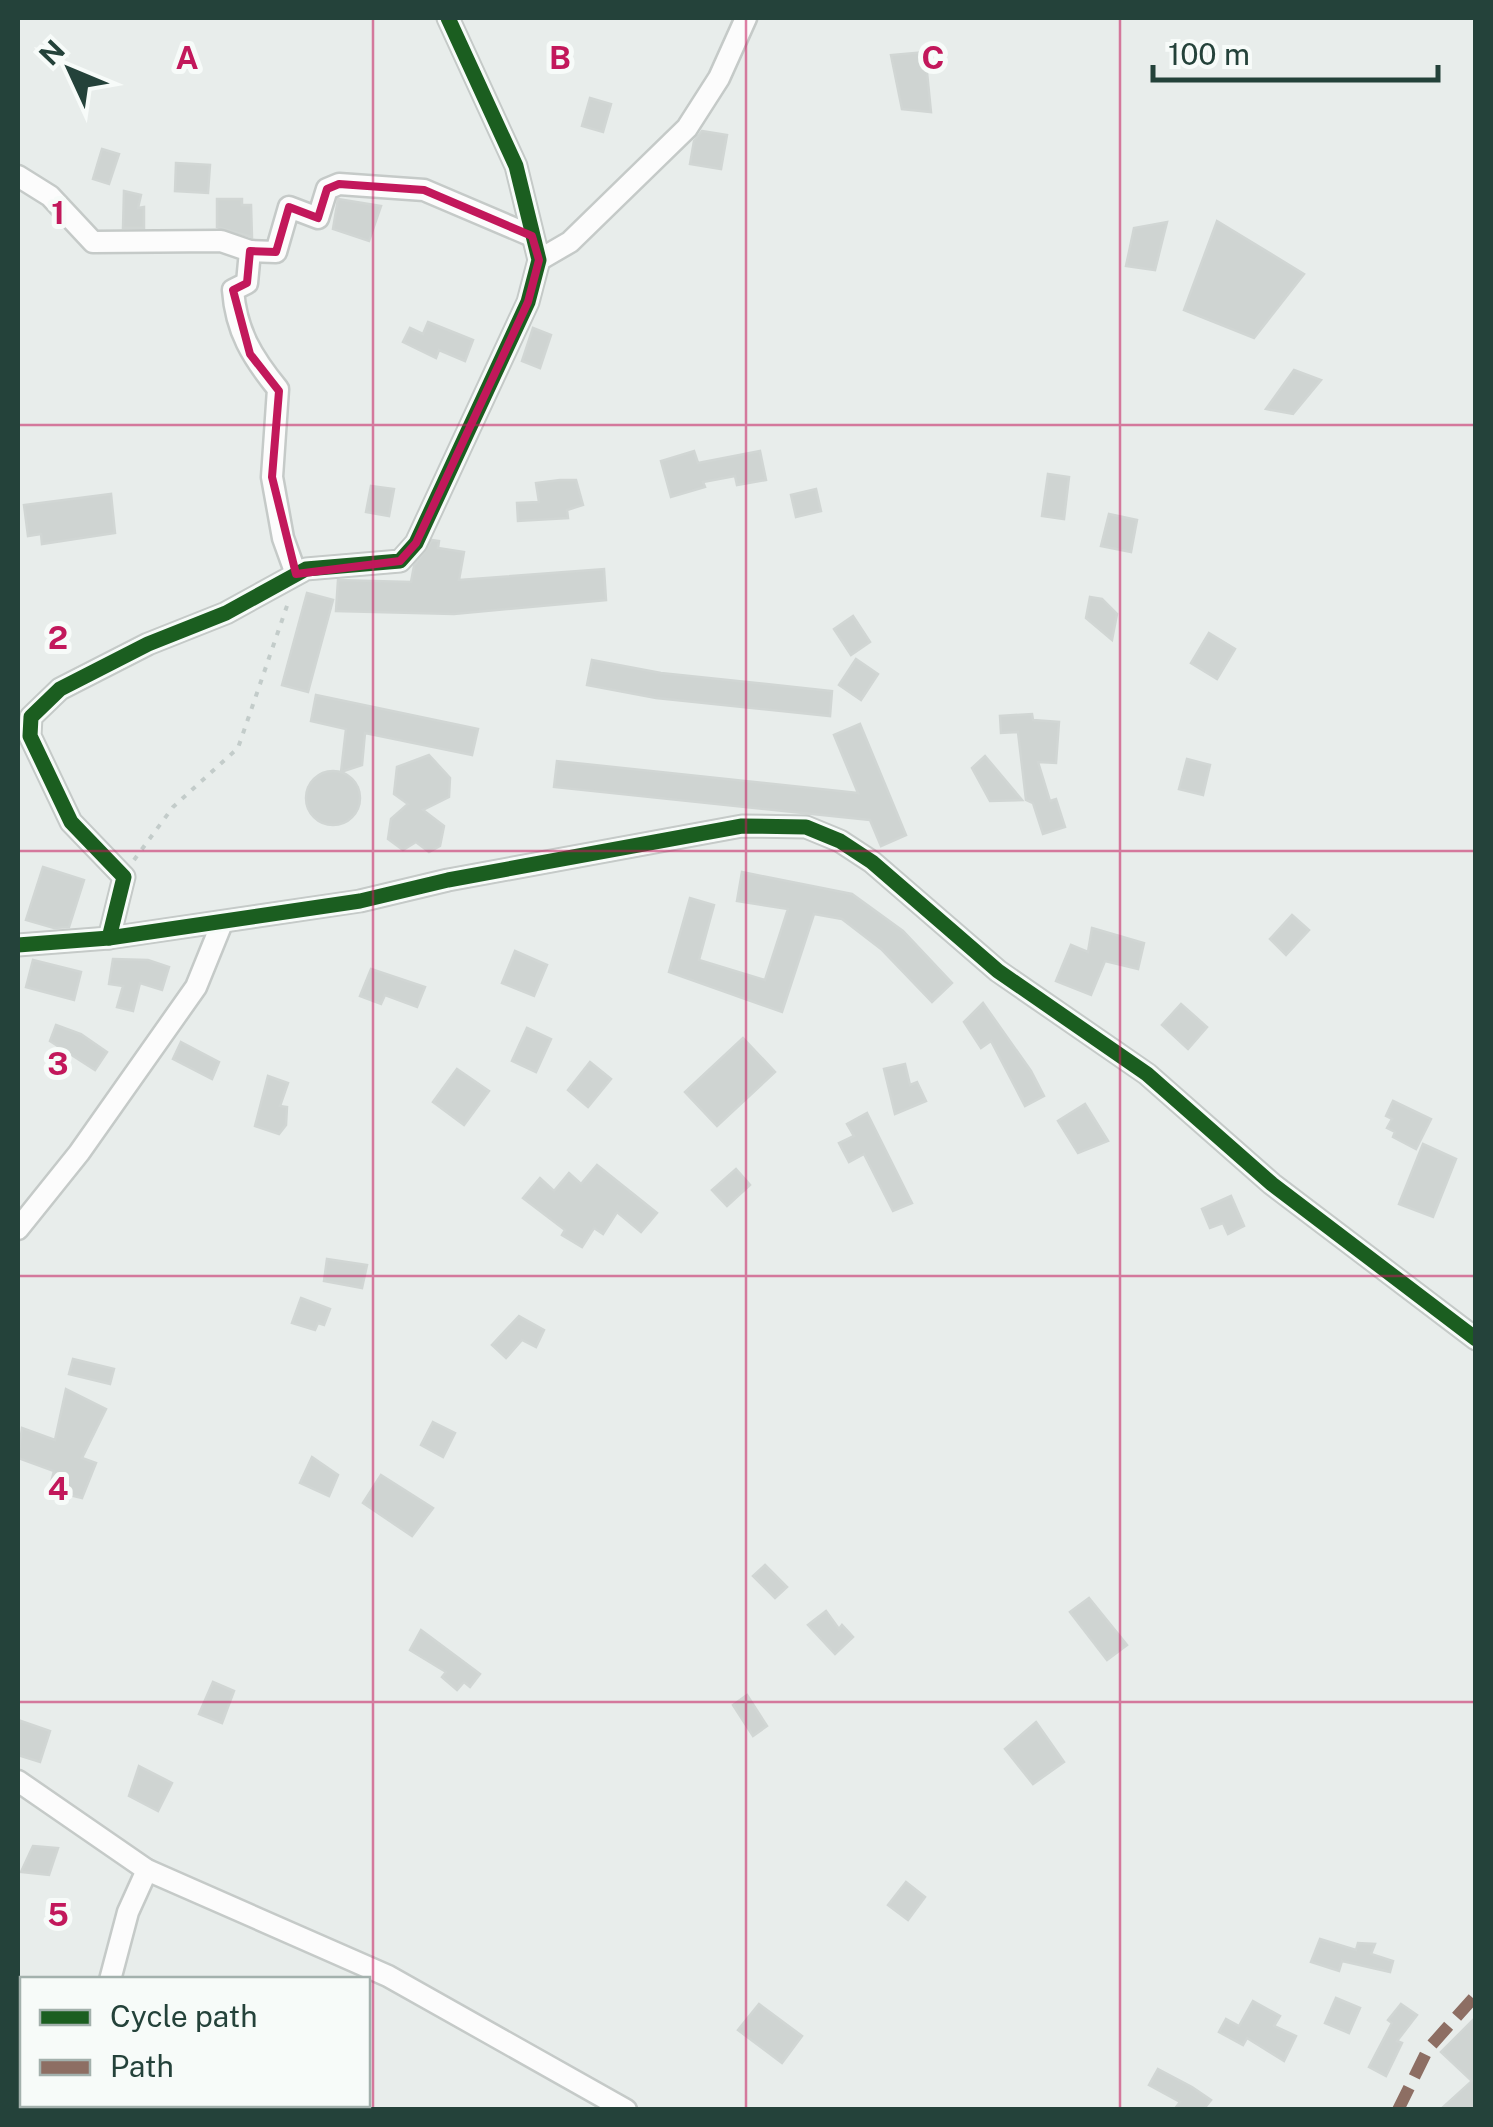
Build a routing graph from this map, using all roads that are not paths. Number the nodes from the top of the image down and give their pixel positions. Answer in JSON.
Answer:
{"nodes":[{"id":1,"x":448,"y":18,"type":"edge"},
{"id":2,"x":746,"y":18,"type":"edge"},
{"id":3,"x":18,"y":176,"type":"edge"},
{"id":4,"x":532,"y":236,"type":"junction"},
{"id":5,"x":250,"y":251,"type":"junction"},
{"id":6,"x":539,"y":260,"type":"junction"},
{"id":7,"x":296,"y":574,"type":"junction"},
{"id":8,"x":222,"y":923,"type":"junction"},
{"id":9,"x":108,"y":938,"type":"junction"},
{"id":10,"x":18,"y":945,"type":"edge"},
{"id":11,"x":18,"y":1229,"type":"edge"},
{"id":12,"x":1476,"y":1339,"type":"edge"},
{"id":13,"x":18,"y":1781,"type":"edge"},
{"id":14,"x":147,"y":1870,"type":"junction"},
{"id":15,"x":111,"y":1977,"type":"edge"},
{"id":16,"x":626,"y":2110,"type":"edge"}],
"edges":[{"from":1,"to":4,"type":"street"},
{"from":2,"to":6,"type":"street"},
{"from":3,"to":5,"type":"street"},
{"from":4,"to":5,"type":"street"},
{"from":4,"to":6,"type":"street"},
{"from":5,"to":7,"type":"street"},
{"from":6,"to":7,"type":"street"},
{"from":7,"to":9,"type":"street"},
{"from":8,"to":9,"type":"street"},
{"from":8,"to":11,"type":"street"},
{"from":8,"to":12,"type":"street"},
{"from":9,"to":10,"type":"street"},
{"from":13,"to":14,"type":"street"},
{"from":14,"to":15,"type":"street"},
{"from":14,"to":16,"type":"street"}]}
